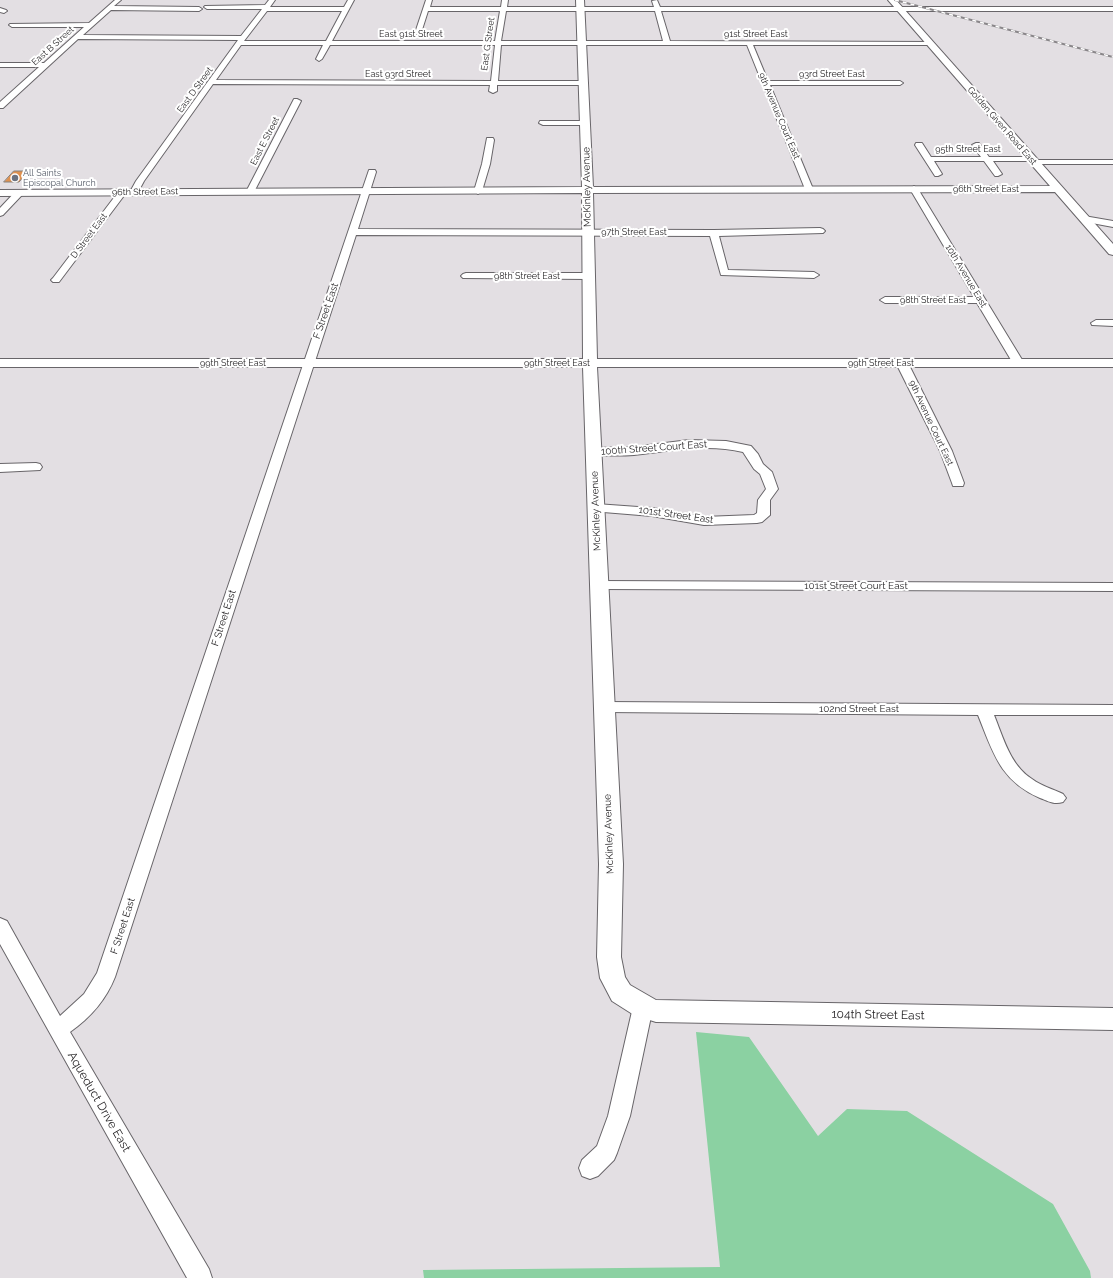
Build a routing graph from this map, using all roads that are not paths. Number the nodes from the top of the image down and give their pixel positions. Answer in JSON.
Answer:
{"nodes":[{"id":1,"x":118,"y":0,"type":"edge"},
{"id":2,"x":272,"y":0,"type":"edge"},
{"id":3,"x":351,"y":0,"type":"edge"},
{"id":4,"x":429,"y":0,"type":"edge"},
{"id":5,"x":505,"y":0,"type":"edge"},
{"id":6,"x":655,"y":0,"type":"edge"},
{"id":7,"x":892,"y":0,"type":"edge"},
{"id":8,"x":581,"y":5,"type":"edge"},
{"id":9,"x":207,"y":7,"type":"dead end"},
{"id":10,"x":109,"y":8,"type":"junction"},
{"id":11,"x":266,"y":8,"type":"junction"},
{"id":12,"x":199,"y":9,"type":"dead end"},
{"id":13,"x":346,"y":9,"type":"junction"},
{"id":14,"x":427,"y":9,"type":"junction"},
{"id":15,"x":504,"y":9,"type":"junction"},
{"id":16,"x":658,"y":9,"type":"junction"},
{"id":17,"x":1113,"y":9,"type":"edge"},
{"id":18,"x":900,"y":10,"type":"junction"},
{"id":19,"x":20,"y":17,"type":"dead end"},
{"id":20,"x":90,"y":25,"type":"junction"},
{"id":21,"x":418,"y":33,"type":"dead end"},
{"id":22,"x":76,"y":37,"type":"junction"},
{"id":23,"x":241,"y":40,"type":"junction"},
{"id":24,"x":328,"y":43,"type":"junction"},
{"id":25,"x":421,"y":43,"type":"junction"},
{"id":26,"x":498,"y":43,"type":"junction"},
{"id":27,"x":583,"y":43,"type":"junction"},
{"id":28,"x":667,"y":43,"type":"junction"},
{"id":29,"x":749,"y":43,"type":"junction"},
{"id":30,"x":930,"y":43,"type":"junction"},
{"id":31,"x":417,"y":51,"type":"dead end"},
{"id":32,"x":319,"y":59,"type":"dead end"},
{"id":33,"x":0,"y":65,"type":"edge"},
{"id":34,"x":46,"y":65,"type":"junction"},
{"id":35,"x":403,"y":75,"type":"dead end"},
{"id":36,"x":211,"y":82,"type":"junction"},
{"id":37,"x":584,"y":82,"type":"junction"},
{"id":38,"x":493,"y":83,"type":"junction"},
{"id":39,"x":765,"y":83,"type":"junction"},
{"id":40,"x":900,"y":83,"type":"dead end"},
{"id":41,"x":398,"y":87,"type":"junction"},
{"id":42,"x":493,"y":91,"type":"dead end"},
{"id":43,"x":297,"y":101,"type":"dead end"},
{"id":44,"x":0,"y":106,"type":"edge"},
{"id":45,"x":544,"y":123,"type":"dead end"},
{"id":46,"x":585,"y":123,"type":"junction"},
{"id":47,"x":490,"y":140,"type":"dead end"},
{"id":48,"x":918,"y":145,"type":"dead end"},
{"id":49,"x":976,"y":145,"type":"dead end"},
{"id":50,"x":928,"y":159,"type":"junction"},
{"id":51,"x":986,"y":159,"type":"junction"},
{"id":52,"x":1032,"y":161,"type":"junction"},
{"id":53,"x":1113,"y":162,"type":"edge"},
{"id":54,"x":372,"y":172,"type":"dead end"},
{"id":55,"x":938,"y":174,"type":"dead end"},
{"id":56,"x":998,"y":174,"type":"dead end"},
{"id":57,"x":809,"y":189,"type":"junction"},
{"id":58,"x":914,"y":189,"type":"junction"},
{"id":59,"x":1058,"y":189,"type":"junction"},
{"id":60,"x":251,"y":190,"type":"junction"},
{"id":61,"x":366,"y":190,"type":"junction"},
{"id":62,"x":478,"y":191,"type":"junction"},
{"id":63,"x":588,"y":191,"type":"junction"},
{"id":64,"x":134,"y":192,"type":"junction"},
{"id":65,"x":0,"y":193,"type":"edge"},
{"id":66,"x":19,"y":193,"type":"junction"},
{"id":67,"x":122,"y":193,"type":"junction"},
{"id":68,"x":0,"y":213,"type":"edge"},
{"id":69,"x":1084,"y":219,"type":"junction"},
{"id":70,"x":1113,"y":224,"type":"edge"},
{"id":71,"x":820,"y":231,"type":"dead end"},
{"id":72,"x":352,"y":232,"type":"junction"},
{"id":73,"x":588,"y":232,"type":"junction"},
{"id":74,"x":714,"y":233,"type":"junction"},
{"id":75,"x":1113,"y":251,"type":"edge"},
{"id":76,"x":814,"y":275,"type":"dead end"},
{"id":77,"x":466,"y":276,"type":"dead end"},
{"id":78,"x":588,"y":276,"type":"junction"},
{"id":79,"x":56,"y":280,"type":"dead end"},
{"id":80,"x":885,"y":300,"type":"dead end"},
{"id":81,"x":981,"y":300,"type":"junction"},
{"id":82,"x":1096,"y":323,"type":"dead end"},
{"id":83,"x":1113,"y":323,"type":"edge"},
{"id":84,"x":0,"y":363,"type":"edge"},
{"id":85,"x":308,"y":363,"type":"junction"},
{"id":86,"x":590,"y":363,"type":"junction"},
{"id":87,"x":902,"y":363,"type":"junction"},
{"id":88,"x":1018,"y":363,"type":"junction"},
{"id":89,"x":1113,"y":363,"type":"edge"},
{"id":90,"x":594,"y":452,"type":"junction"},
{"id":91,"x":36,"y":467,"type":"dead end"},
{"id":92,"x":0,"y":468,"type":"edge"},
{"id":93,"x":770,"y":480,"type":"joint"},
{"id":94,"x":958,"y":483,"type":"dead end"},
{"id":95,"x":596,"y":508,"type":"junction"},
{"id":96,"x":599,"y":585,"type":"junction"},
{"id":97,"x":1113,"y":587,"type":"edge"},
{"id":98,"x":604,"y":707,"type":"junction"},
{"id":99,"x":984,"y":710,"type":"junction"},
{"id":100,"x":1113,"y":710,"type":"edge"},
{"id":101,"x":1056,"y":798,"type":"dead end"},
{"id":102,"x":0,"y":926,"type":"edge"},
{"id":103,"x":643,"y":1007,"type":"junction"},
{"id":104,"x":1113,"y":1019,"type":"edge"},
{"id":105,"x":57,"y":1029,"type":"junction"},
{"id":106,"x":590,"y":1168,"type":"dead end"},
{"id":107,"x":200,"y":1278,"type":"edge"}],
"edges":[{"from":1,"to":10,"type":"street","name":"East B Street"},
{"from":2,"to":11,"type":"street","name":"East D Street"},
{"from":3,"to":13,"type":"street"},
{"from":4,"to":14,"type":"street"},
{"from":5,"to":15,"type":"street","name":"East G Street"},
{"from":6,"to":16,"type":"street"},
{"from":7,"to":18,"type":"street","name":"Golden Given Road East"},
{"from":8,"to":15,"type":"street"},
{"from":8,"to":16,"type":"street"},
{"from":8,"to":27,"type":"street","name":"McKinley Avenue"},
{"from":9,"to":11,"type":"street"},
{"from":10,"to":12,"type":"street"},
{"from":10,"to":20,"type":"street","name":"East B Street"},
{"from":11,"to":13,"type":"street"},
{"from":11,"to":23,"type":"street","name":"East D Street"},
{"from":13,"to":24,"type":"street"},
{"from":14,"to":15,"type":"street"},
{"from":14,"to":21,"type":"street"},
{"from":15,"to":26,"type":"street","name":"East G Street"},
{"from":16,"to":18,"type":"street"},
{"from":16,"to":28,"type":"street"},
{"from":17,"to":18,"type":"street"},
{"from":18,"to":30,"type":"street","name":"Golden Given Road East"},
{"from":19,"to":20,"type":"street"},
{"from":20,"to":22,"type":"street","name":"East B Street"},
{"from":22,"to":23,"type":"street","name":"East 91st Street"},
{"from":22,"to":34,"type":"street","name":"East B Street"},
{"from":23,"to":24,"type":"street","name":"East 91st Street"},
{"from":23,"to":36,"type":"street","name":"East D Street"},
{"from":24,"to":25,"type":"street","name":"East 91st Street"},
{"from":24,"to":32,"type":"street"},
{"from":25,"to":26,"type":"street","name":"East 91st Street"},
{"from":25,"to":31,"type":"street"},
{"from":26,"to":27,"type":"street","name":"East 91st Street"},
{"from":26,"to":38,"type":"street","name":"East G Street"},
{"from":27,"to":28,"type":"street","name":"91st Street East"},
{"from":27,"to":37,"type":"street","name":"McKinley Avenue"},
{"from":28,"to":29,"type":"street","name":"91st Street East"},
{"from":29,"to":30,"type":"street","name":"91st Street East"},
{"from":29,"to":39,"type":"street","name":"9th Avenue Court East"},
{"from":30,"to":52,"type":"street","name":"Golden Given Road East"},
{"from":33,"to":34,"type":"street"},
{"from":34,"to":44,"type":"street","name":"East B Street"},
{"from":35,"to":41,"type":"street"},
{"from":36,"to":41,"type":"street","name":"East 93rd Street"},
{"from":36,"to":64,"type":"street","name":"East D Street"},
{"from":37,"to":38,"type":"street","name":"East 93rd Street"},
{"from":37,"to":46,"type":"street","name":"McKinley Avenue"},
{"from":38,"to":41,"type":"street","name":"East 93rd Street"},
{"from":38,"to":42,"type":"street","name":"East G Street"},
{"from":39,"to":40,"type":"street","name":"93rd Street East"},
{"from":39,"to":57,"type":"street","name":"9th Avenue Court East"},
{"from":43,"to":60,"type":"street","name":"East E Street"},
{"from":45,"to":46,"type":"street"},
{"from":46,"to":63,"type":"street","name":"McKinley Avenue"},
{"from":47,"to":62,"type":"street"},
{"from":48,"to":50,"type":"street"},
{"from":49,"to":51,"type":"street"},
{"from":50,"to":51,"type":"street","name":"95th Street East"},
{"from":50,"to":55,"type":"street"},
{"from":51,"to":52,"type":"street","name":"95th Street East"},
{"from":51,"to":56,"type":"street"},
{"from":52,"to":53,"type":"street","name":"95th Street East"},
{"from":52,"to":59,"type":"street","name":"Golden Given Road East"},
{"from":54,"to":61,"type":"street","name":"F Street East"},
{"from":57,"to":58,"type":"street","name":"96th Street East"},
{"from":57,"to":63,"type":"street","name":"96th Street East"},
{"from":58,"to":59,"type":"street","name":"96th Street East"},
{"from":58,"to":81,"type":"street","name":"10th Avenue East"},
{"from":59,"to":69,"type":"street","name":"Golden Given Road East"},
{"from":60,"to":61,"type":"street","name":"96th Street East"},
{"from":60,"to":64,"type":"street","name":"96th Street East"},
{"from":61,"to":62,"type":"street","name":"96th Street East"},
{"from":61,"to":72,"type":"street","name":"F Street East"},
{"from":62,"to":63,"type":"street","name":"96th Street East"},
{"from":63,"to":73,"type":"street","name":"McKinley Avenue"},
{"from":64,"to":67,"type":"street","name":"96th Street East"},
{"from":65,"to":66,"type":"street","name":"96th Street East"},
{"from":66,"to":67,"type":"street","name":"96th Street East"},
{"from":66,"to":68,"type":"street"},
{"from":67,"to":79,"type":"street","name":"D Street East"},
{"from":69,"to":70,"type":"street"},
{"from":69,"to":75,"type":"street","name":"Golden Given Road East"},
{"from":71,"to":74,"type":"street","name":"97th Street East"},
{"from":72,"to":73,"type":"street","name":"97th Street East"},
{"from":72,"to":85,"type":"street","name":"F Street East"},
{"from":73,"to":74,"type":"street","name":"97th Street East"},
{"from":73,"to":78,"type":"street","name":"McKinley Avenue"},
{"from":74,"to":76,"type":"street"},
{"from":77,"to":78,"type":"street","name":"98th Street East"},
{"from":78,"to":86,"type":"street","name":"McKinley Avenue"},
{"from":80,"to":81,"type":"street","name":"98th Street East"},
{"from":81,"to":88,"type":"street","name":"10th Avenue East"},
{"from":82,"to":83,"type":"street"},
{"from":84,"to":85,"type":"street","name":"99th Street East"},
{"from":85,"to":86,"type":"street","name":"99th Street East"},
{"from":85,"to":105,"type":"street","name":"F Street East"},
{"from":86,"to":87,"type":"street","name":"99th Street East"},
{"from":86,"to":90,"type":"street","name":"McKinley Avenue"},
{"from":87,"to":88,"type":"street","name":"99th Street East"},
{"from":87,"to":94,"type":"street","name":"9th Avenue Court East"},
{"from":88,"to":89,"type":"street","name":"99th Street East"},
{"from":90,"to":93,"type":"street","name":"100th Street Court East"},
{"from":90,"to":95,"type":"street","name":"McKinley Avenue"},
{"from":91,"to":92,"type":"street"},
{"from":93,"to":95,"type":"street","name":"101st Street East"},
{"from":95,"to":96,"type":"street","name":"McKinley Avenue"},
{"from":96,"to":97,"type":"street","name":"101st Street Court East"},
{"from":96,"to":98,"type":"street","name":"McKinley Avenue"},
{"from":98,"to":99,"type":"street","name":"102nd Street East"},
{"from":98,"to":103,"type":"street","name":"McKinley Avenue"},
{"from":99,"to":100,"type":"street","name":"102nd Street East"},
{"from":99,"to":101,"type":"street"},
{"from":102,"to":105,"type":"street","name":"Aqueduct Drive East"},
{"from":103,"to":104,"type":"street","name":"104th Street East"},
{"from":103,"to":106,"type":"street"},
{"from":105,"to":107,"type":"street","name":"Aqueduct Drive East"}]}
